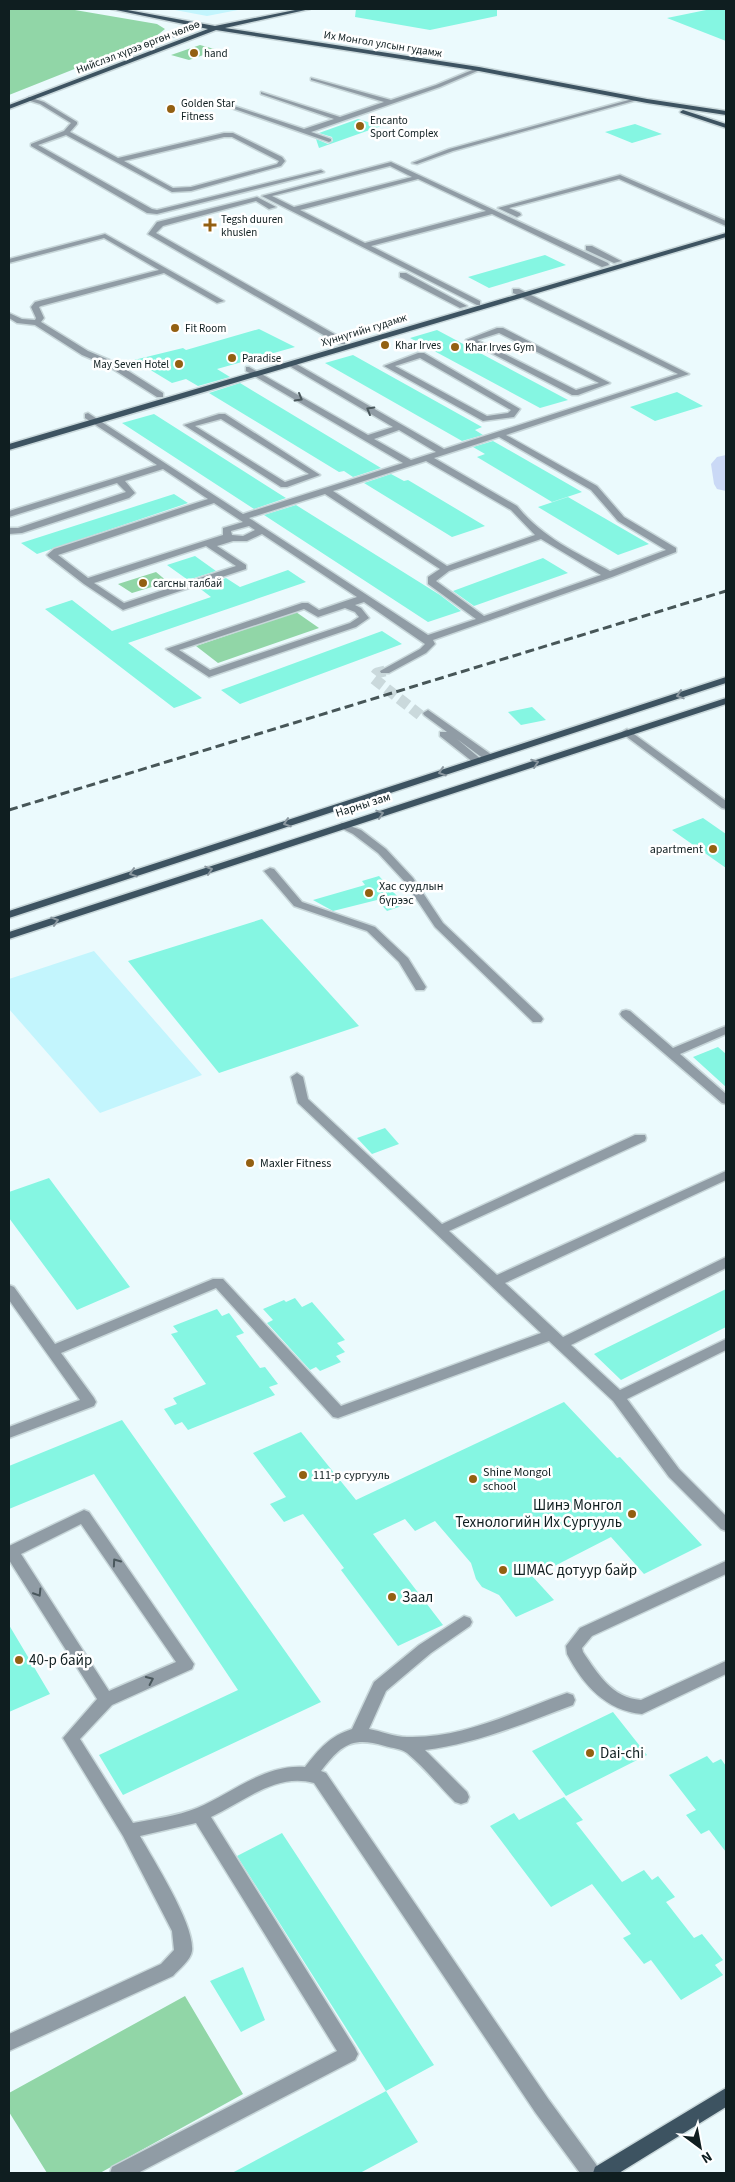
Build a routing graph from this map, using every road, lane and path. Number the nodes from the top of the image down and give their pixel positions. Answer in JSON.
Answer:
{"nodes":[{"id":1,"x":114,"y":9,"type":"edge"},
{"id":2,"x":307,"y":9,"type":"edge"},
{"id":3,"x":277,"y":12,"type":"edge"},
{"id":4,"x":163,"y":17,"type":"junction"},
{"id":5,"x":201,"y":25,"type":"junction"},
{"id":6,"x":215,"y":28,"type":"junction"},
{"id":7,"x":272,"y":36,"type":"junction"},
{"id":8,"x":163,"y":38,"type":"junction"},
{"id":9,"x":479,"y":69,"type":"junction"},
{"id":10,"x":313,"y":79,"type":"dead end"},
{"id":11,"x":263,"y":94,"type":"dead end"},
{"id":12,"x":28,"y":99,"type":"junction"},
{"id":13,"x":638,"y":99,"type":"junction"},
{"id":14,"x":9,"y":100,"type":"edge"},
{"id":15,"x":647,"y":101,"type":"junction"},
{"id":16,"x":391,"y":102,"type":"junction"},
{"id":17,"x":223,"y":104,"type":"dead end"},
{"id":18,"x":9,"y":107,"type":"edge"},
{"id":19,"x":726,"y":113,"type":"edge"},
{"id":20,"x":340,"y":119,"type":"junction"},
{"id":21,"x":726,"y":126,"type":"edge"},
{"id":22,"x":66,"y":132,"type":"junction"},
{"id":23,"x":303,"y":132,"type":"junction"},
{"id":24,"x":329,"y":140,"type":"dead end"},
{"id":25,"x":118,"y":160,"type":"junction"},
{"id":26,"x":415,"y":163,"type":"dead end"},
{"id":27,"x":321,"y":172,"type":"dead end"},
{"id":28,"x":419,"y":177,"type":"junction"},
{"id":29,"x":292,"y":210,"type":"junction"},
{"id":30,"x":492,"y":212,"type":"junction"},
{"id":31,"x":726,"y":224,"type":"edge"},
{"id":32,"x":726,"y":230,"type":"edge"},
{"id":33,"x":726,"y":235,"type":"edge"},
{"id":34,"x":364,"y":246,"type":"junction"},
{"id":35,"x":9,"y":261,"type":"edge"},
{"id":36,"x":618,"y":261,"type":"junction"},
{"id":37,"x":605,"y":265,"type":"junction"},
{"id":38,"x":166,"y":270,"type":"junction"},
{"id":39,"x":519,"y":293,"type":"junction"},
{"id":40,"x":220,"y":301,"type":"dead end"},
{"id":41,"x":477,"y":302,"type":"junction"},
{"id":42,"x":463,"y":306,"type":"junction"},
{"id":43,"x":9,"y":315,"type":"edge"},
{"id":44,"x":37,"y":323,"type":"junction"},
{"id":45,"x":342,"y":342,"type":"junction"},
{"id":46,"x":290,"y":364,"type":"junction"},
{"id":47,"x":253,"y":371,"type":"junction"},
{"id":48,"x":589,"y":388,"type":"junction"},
{"id":49,"x":164,"y":394,"type":"junction"},
{"id":50,"x":609,"y":398,"type":"junction"},
{"id":51,"x":511,"y":415,"type":"junction"},
{"id":52,"x":92,"y":418,"type":"junction"},
{"id":53,"x":529,"y":424,"type":"junction"},
{"id":54,"x":401,"y":427,"type":"junction"},
{"id":55,"x":500,"y":434,"type":"junction"},
{"id":56,"x":368,"y":438,"type":"junction"},
{"id":57,"x":9,"y":439,"type":"edge"},
{"id":58,"x":9,"y":447,"type":"edge"},
{"id":59,"x":443,"y":452,"type":"junction"},
{"id":60,"x":426,"y":457,"type":"junction"},
{"id":61,"x":410,"y":463,"type":"junction"},
{"id":62,"x":164,"y":466,"type":"junction"},
{"id":63,"x":119,"y":480,"type":"junction"},
{"id":64,"x":300,"y":480,"type":"junction"},
{"id":65,"x":322,"y":492,"type":"junction"},
{"id":66,"x":215,"y":500,"type":"junction"},
{"id":67,"x":9,"y":514,"type":"edge"},
{"id":68,"x":245,"y":521,"type":"junction"},
{"id":69,"x":9,"y":530,"type":"edge"},
{"id":70,"x":261,"y":531,"type":"junction"},
{"id":71,"x":544,"y":535,"type":"junction"},
{"id":72,"x":446,"y":569,"type":"junction"},
{"id":73,"x":610,"y":575,"type":"junction"},
{"id":74,"x":87,"y":582,"type":"junction"},
{"id":75,"x":366,"y":598,"type":"junction"},
{"id":76,"x":347,"y":604,"type":"junction"},
{"id":77,"x":483,"y":619,"type":"junction"},
{"id":78,"x":426,"y":639,"type":"junction"},
{"id":79,"x":385,"y":671,"type":"dead end"},
{"id":80,"x":726,"y":680,"type":"edge"},
{"id":81,"x":726,"y":701,"type":"edge"},
{"id":82,"x":600,"y":721,"type":"junction"},
{"id":83,"x":623,"y":734,"type":"junction"},
{"id":84,"x":488,"y":757,"type":"junction"},
{"id":85,"x":477,"y":760,"type":"junction"},
{"id":86,"x":726,"y":806,"type":"edge"},
{"id":87,"x":342,"y":826,"type":"junction"},
{"id":88,"x":270,"y":871,"type":"dead end"},
{"id":89,"x":9,"y":915,"type":"edge"},
{"id":90,"x":9,"y":936,"type":"edge"},
{"id":91,"x":420,"y":987,"type":"dead end"},
{"id":92,"x":626,"y":1014,"type":"dead end"},
{"id":93,"x":537,"y":1019,"type":"dead end"},
{"id":94,"x":726,"y":1030,"type":"edge"},
{"id":95,"x":672,"y":1053,"type":"junction"},
{"id":96,"x":297,"y":1077,"type":"dead end"},
{"id":97,"x":726,"y":1100,"type":"edge"},
{"id":98,"x":640,"y":1138,"type":"dead end"},
{"id":99,"x":726,"y":1175,"type":"edge"},
{"id":100,"x":439,"y":1230,"type":"junction"},
{"id":101,"x":726,"y":1262,"type":"edge"},
{"id":102,"x":494,"y":1282,"type":"junction"},
{"id":103,"x":9,"y":1290,"type":"edge"},
{"id":104,"x":558,"y":1338,"type":"junction"},
{"id":105,"x":726,"y":1344,"type":"edge"},
{"id":106,"x":52,"y":1351,"type":"junction"},
{"id":107,"x":618,"y":1397,"type":"junction"},
{"id":108,"x":9,"y":1434,"type":"edge"},
{"id":109,"x":726,"y":1525,"type":"edge"},
{"id":110,"x":10,"y":1552,"type":"edge"},
{"id":111,"x":726,"y":1567,"type":"edge"},
{"id":112,"x":464,"y":1622,"type":"dead end"},
{"id":113,"x":726,"y":1667,"type":"edge"},
{"id":114,"x":106,"y":1700,"type":"junction"},
{"id":115,"x":567,"y":1700,"type":"dead end"},
{"id":116,"x":358,"y":1734,"type":"junction"},
{"id":117,"x":410,"y":1745,"type":"junction"},
{"id":118,"x":310,"y":1773,"type":"junction"},
{"id":119,"x":461,"y":1797,"type":"dead end"},
{"id":120,"x":200,"y":1814,"type":"junction"},
{"id":121,"x":129,"y":1831,"type":"junction"},
{"id":122,"x":9,"y":2044,"type":"edge"},
{"id":123,"x":726,"y":2097,"type":"edge"},
{"id":124,"x":119,"y":2173,"type":"edge"},
{"id":125,"x":591,"y":2173,"type":"edge"},
{"id":126,"x":602,"y":2173,"type":"edge"}],
"edges":[{"from":1,"to":4,"type":"main road","name":"Их Монгол улсын гудамж"},
{"from":2,"to":3,"type":"main road","name":"Нийслэл хүрээ өргөн чөлөө"},
{"from":3,"to":5,"type":"main road","name":"Нийслэл хүрээ өргөн чөлөө"},
{"from":3,"to":6,"type":"main road","name":"Нийслэл хүрээ өргөн чөлөө"},
{"from":3,"to":7,"type":"main road"},
{"from":4,"to":5,"type":"main road","name":"Их Монгол улсын гудамж"},
{"from":4,"to":8,"type":"main road"},
{"from":5,"to":6,"type":"main road","name":"Их Монгол улсын гудамж"},
{"from":5,"to":8,"type":"main road","name":"Нийслэл хүрээ өргөн чөлөө"},
{"from":6,"to":7,"type":"main road","name":"Их Монгол улсын гудамж"},
{"from":6,"to":12,"type":"main road","name":"Нийслэл хүрээ өргөн чөлөө"},
{"from":7,"to":9,"type":"main road","name":"Их Монгол улсын гудамж"},
{"from":8,"to":14,"type":"main road","name":"Нийслэл хүрээ өргөн чөлөө"},
{"from":9,"to":13,"type":"main road","name":"Их Монгол улсын гудамж"},
{"from":9,"to":16,"type":"street"},
{"from":10,"to":16,"type":"street"},
{"from":11,"to":20,"type":"street"},
{"from":12,"to":18,"type":"main road","name":"Нийслэл хүрээ өргөн чөлөө"},
{"from":12,"to":22,"type":"street"},
{"from":13,"to":15,"type":"main road","name":"Их Монгол улсын гудамж"},
{"from":13,"to":26,"type":"street"},
{"from":15,"to":19,"type":"main road","name":"Их Монгол улсын гудамж"},
{"from":15,"to":21,"type":"main road","name":"Их Монгол улсын гудамж"},
{"from":16,"to":20,"type":"street"},
{"from":17,"to":23,"type":"street"},
{"from":20,"to":23,"type":"street"},
{"from":22,"to":25,"type":"street"},
{"from":22,"to":27,"type":"street"},
{"from":23,"to":24,"type":"street"},
{"from":25,"to":25,"type":"street"},
{"from":28,"to":29,"type":"street"},
{"from":28,"to":29,"type":"street"},
{"from":28,"to":30,"type":"street"},
{"from":29,"to":34,"type":"street"},
{"from":30,"to":34,"type":"street"},
{"from":30,"to":37,"type":"street"},
{"from":31,"to":36,"type":"street"},
{"from":32,"to":36,"type":"main road","name":"Хүннүгийн гудамж"},
{"from":33,"to":39,"type":"main road","name":"Хүннүгийн гудамж"},
{"from":34,"to":41,"type":"street"},
{"from":35,"to":38,"type":"street"},
{"from":36,"to":37,"type":"main road","name":"Хүннүгийн гудамж"},
{"from":37,"to":39,"type":"main road","name":"Хүннүгийн гудамж"},
{"from":38,"to":40,"type":"street"},
{"from":38,"to":44,"type":"street"},
{"from":39,"to":41,"type":"main road","name":"Хүннүгийн гудамж"},
{"from":39,"to":46,"type":"main road","name":"Хүннүгийн гудамж"},
{"from":39,"to":50,"type":"street"},
{"from":41,"to":42,"type":"main road","name":"Хүннүгийн гудамж"},
{"from":42,"to":45,"type":"main road","name":"Хүннүгийн гудамж"},
{"from":42,"to":45,"type":"street"},
{"from":43,"to":44,"type":"street"},
{"from":44,"to":49,"type":"street"},
{"from":45,"to":47,"type":"main road","name":"Хүннүгийн гудамж"},
{"from":46,"to":47,"type":"main road","name":"Хүннүгийн гудамж"},
{"from":54,"to":46,"type":"street","one_way":true},
{"from":47,"to":49,"type":"main road","name":"Хүннүгийн гудамж"},
{"from":47,"to":52,"type":"main road","name":"Хүннүгийн гудамж"},
{"from":47,"to":56,"type":"street","one_way":true},
{"from":48,"to":48,"type":"street"},
{"from":48,"to":50,"type":"street"},
{"from":49,"to":52,"type":"main road","name":"Хүннүгийн гудамж"},
{"from":50,"to":53,"type":"street"},
{"from":51,"to":51,"type":"street"},
{"from":51,"to":53,"type":"street"},
{"from":52,"to":57,"type":"main road","name":"Хүннүгийн гудамж"},
{"from":52,"to":58,"type":"main road","name":"Хүннүгийн гудамж"},
{"from":52,"to":62,"type":"street"},
{"from":53,"to":55,"type":"street"},
{"from":54,"to":56,"type":"street"},
{"from":54,"to":59,"type":"street"},
{"from":55,"to":59,"type":"street"},
{"from":55,"to":73,"type":"street"},
{"from":56,"to":61,"type":"street"},
{"from":59,"to":60,"type":"street"},
{"from":60,"to":61,"type":"street"},
{"from":60,"to":71,"type":"street"},
{"from":61,"to":65,"type":"street"},
{"from":62,"to":63,"type":"street"},
{"from":62,"to":66,"type":"street"},
{"from":63,"to":67,"type":"street"},
{"from":63,"to":69,"type":"street"},
{"from":64,"to":64,"type":"street"},
{"from":64,"to":65,"type":"street"},
{"from":65,"to":68,"type":"street"},
{"from":65,"to":72,"type":"street"},
{"from":66,"to":68,"type":"street"},
{"from":66,"to":74,"type":"street"},
{"from":68,"to":70,"type":"street"},
{"from":68,"to":74,"type":"street"},
{"from":70,"to":74,"type":"street"},
{"from":70,"to":75,"type":"street"},
{"from":71,"to":72,"type":"street"},
{"from":71,"to":73,"type":"street"},
{"from":72,"to":77,"type":"street"},
{"from":73,"to":77,"type":"street"},
{"from":75,"to":76,"type":"street"},
{"from":75,"to":78,"type":"street"},
{"from":76,"to":76,"type":"street"},
{"from":77,"to":78,"type":"street"},
{"from":78,"to":79,"type":"street"},
{"from":80,"to":82,"type":"main road","name":"Нарны зам","one_way":true},
{"from":81,"to":83,"type":"main road","name":"Нарны зам"},
{"from":82,"to":83,"type":"main road"},
{"from":82,"to":84,"type":"main road","name":"Нарны зам"},
{"from":83,"to":86,"type":"street"},
{"from":87,"to":83,"type":"main road","name":"Нарны зам","one_way":true},
{"from":84,"to":85,"type":"main road","name":"Нарны зам"},
{"from":84,"to":85,"type":"street"},
{"from":85,"to":89,"type":"main road","name":"Нарны зам","one_way":true},
{"from":90,"to":87,"type":"main road","name":"Нарны зам","one_way":true},
{"from":87,"to":93,"type":"street"},
{"from":88,"to":91,"type":"street"},
{"from":92,"to":95,"type":"street"},
{"from":94,"to":95,"type":"street"},
{"from":95,"to":97,"type":"street"},
{"from":96,"to":100,"type":"street"},
{"from":98,"to":100,"type":"street"},
{"from":99,"to":102,"type":"street"},
{"from":100,"to":102,"type":"street"},
{"from":101,"to":104,"type":"street"},
{"from":102,"to":104,"type":"street"},
{"from":103,"to":106,"type":"street"},
{"from":104,"to":106,"type":"street"},
{"from":104,"to":107,"type":"street"},
{"from":105,"to":107,"type":"street"},
{"from":106,"to":108,"type":"street"},
{"from":107,"to":109,"type":"street"},
{"from":110,"to":114,"type":"street","one_way":true},
{"from":114,"to":110,"type":"street","one_way":true},
{"from":111,"to":113,"type":"street"},
{"from":112,"to":116,"type":"street"},
{"from":114,"to":121,"type":"street"},
{"from":115,"to":117,"type":"street"},
{"from":116,"to":117,"type":"street"},
{"from":116,"to":118,"type":"street"},
{"from":117,"to":119,"type":"street"},
{"from":118,"to":120,"type":"street"},
{"from":118,"to":125,"type":"street"},
{"from":120,"to":121,"type":"street"},
{"from":120,"to":124,"type":"street"},
{"from":121,"to":122,"type":"street"},
{"from":123,"to":126,"type":"main road"}]}
